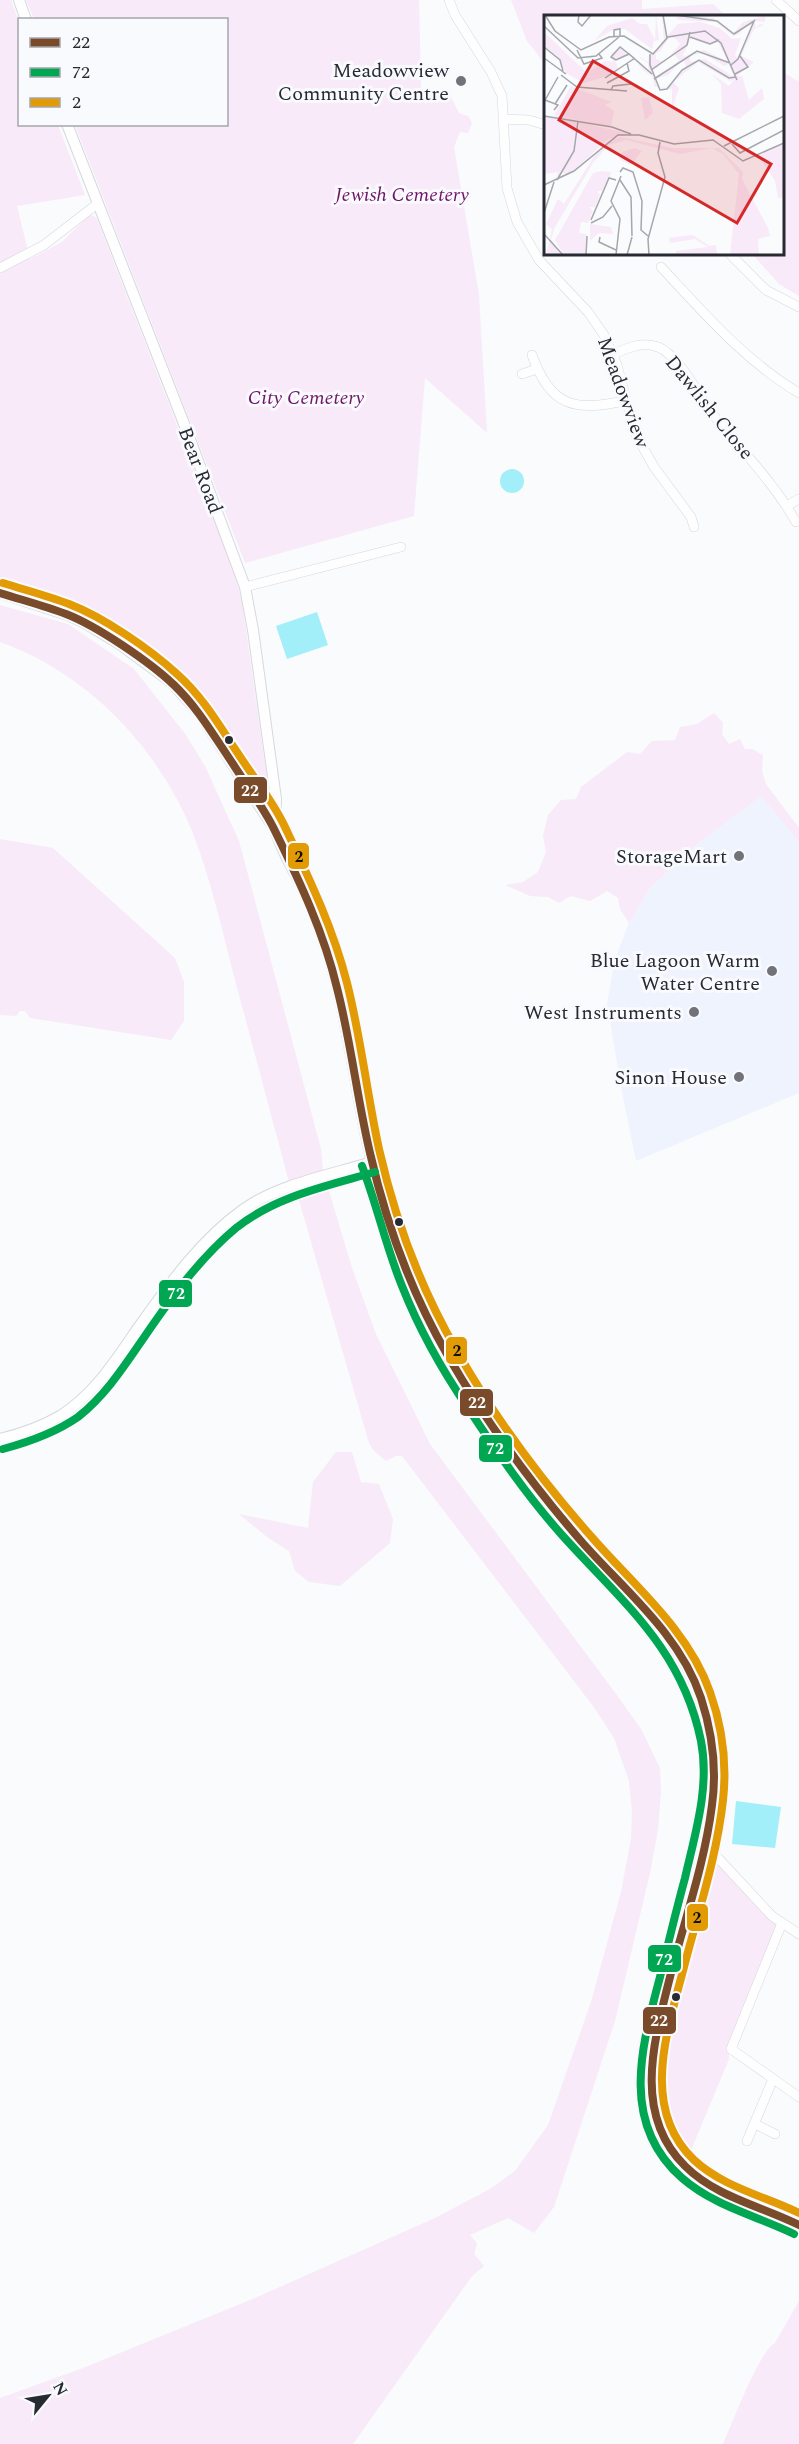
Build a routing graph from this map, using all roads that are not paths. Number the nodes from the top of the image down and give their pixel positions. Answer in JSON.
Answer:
{"nodes":[{"id":1,"x":19,"y":0,"type":"edge"},
{"id":2,"x":448,"y":0,"type":"edge"},
{"id":3,"x":776,"y":0,"type":"edge"},
{"id":4,"x":25,"y":18,"type":"edge"},
{"id":5,"x":799,"y":21,"type":"edge"},
{"id":6,"x":504,"y":119,"type":"junction"},
{"id":7,"x":544,"y":124,"type":"edge"},
{"id":8,"x":68,"y":126,"type":"edge"},
{"id":9,"x":97,"y":204,"type":"junction"},
{"id":10,"x":731,"y":255,"type":"edge"},
{"id":11,"x":661,"y":267,"type":"dead end"},
{"id":12,"x":0,"y":268,"type":"edge"},
{"id":13,"x":799,"y":307,"type":"edge"},
{"id":14,"x":614,"y":354,"type":"junction"},
{"id":15,"x":532,"y":355,"type":"dead end"},
{"id":16,"x":537,"y":369,"type":"junction"},
{"id":17,"x":522,"y":374,"type":"dead end"},
{"id":18,"x":799,"y":393,"type":"edge"},
{"id":19,"x":625,"y":401,"type":"junction"},
{"id":20,"x":799,"y":499,"type":"edge"},
{"id":21,"x":787,"y":506,"type":"junction"},
{"id":22,"x":796,"y":522,"type":"dead end"},
{"id":23,"x":694,"y":527,"type":"dead end"},
{"id":24,"x":401,"y":547,"type":"dead end"},
{"id":25,"x":245,"y":587,"type":"junction"},
{"id":26,"x":0,"y":593,"type":"edge"},
{"id":27,"x":275,"y":830,"type":"junction"},
{"id":28,"x":372,"y":1162,"type":"junction"},
{"id":29,"x":0,"y":1438,"type":"edge"},
{"id":30,"x":702,"y":1852,"type":"junction"},
{"id":31,"x":782,"y":1923,"type":"junction"},
{"id":32,"x":799,"y":1934,"type":"edge"},
{"id":33,"x":773,"y":2079,"type":"junction"},
{"id":34,"x":799,"y":2097,"type":"edge"},
{"id":35,"x":755,"y":2124,"type":"junction"},
{"id":36,"x":771,"y":2135,"type":"dead end"},
{"id":37,"x":747,"y":2141,"type":"dead end"},
{"id":38,"x":799,"y":2225,"type":"edge"}],
"edges":[{"from":1,"to":4,"type":"street"},
{"from":2,"to":6,"type":"street","name":"Meadowview"},
{"from":3,"to":5,"type":"street"},
{"from":6,"to":7,"type":"street"},
{"from":6,"to":14,"type":"street","name":"Meadowview"},
{"from":8,"to":9,"type":"street","name":"Bear Road"},
{"from":9,"to":12,"type":"street"},
{"from":9,"to":25,"type":"street","name":"Bear Road"},
{"from":10,"to":13,"type":"street"},
{"from":11,"to":18,"type":"street"},
{"from":14,"to":19,"type":"street","name":"Meadowview"},
{"from":14,"to":21,"type":"street","name":"Dawlish Close"},
{"from":15,"to":16,"type":"street"},
{"from":16,"to":17,"type":"street"},
{"from":16,"to":19,"type":"street"},
{"from":19,"to":23,"type":"street","name":"Meadowview"},
{"from":20,"to":21,"type":"street"},
{"from":21,"to":22,"type":"street","name":"Dawlish Close"},
{"from":24,"to":25,"type":"street"},
{"from":25,"to":27,"type":"street","name":"Bear Road"},
{"from":26,"to":27,"type":"street"},
{"from":27,"to":28,"type":"street"},
{"from":28,"to":29,"type":"street"},
{"from":28,"to":30,"type":"street"},
{"from":30,"to":31,"type":"street"},
{"from":30,"to":38,"type":"street"},
{"from":31,"to":32,"type":"street"},
{"from":31,"to":33,"type":"street"},
{"from":33,"to":34,"type":"street"},
{"from":33,"to":35,"type":"street"},
{"from":35,"to":36,"type":"street"},
{"from":35,"to":37,"type":"street"}]}
